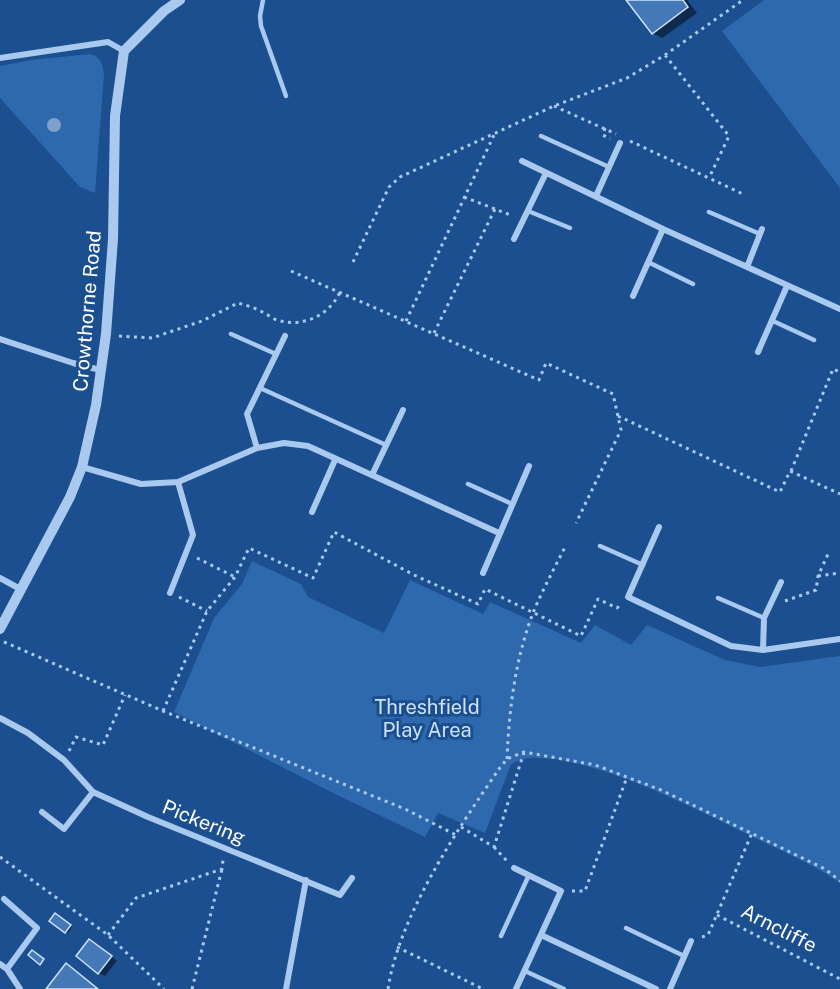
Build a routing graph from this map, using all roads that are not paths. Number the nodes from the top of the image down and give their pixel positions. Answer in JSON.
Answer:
{"nodes":[{"id":1,"x":180,"y":0,"type":"edge"},
{"id":2,"x":263,"y":0,"type":"edge"},
{"id":3,"x":124,"y":51,"type":"junction"},
{"id":4,"x":0,"y":58,"type":"edge"},
{"id":5,"x":286,"y":96,"type":"dead end"},
{"id":6,"x":541,"y":136,"type":"dead end"},
{"id":7,"x":620,"y":143,"type":"dead end"},
{"id":8,"x":522,"y":161,"type":"dead end"},
{"id":9,"x":609,"y":167,"type":"junction"},
{"id":10,"x":546,"y":173,"type":"junction"},
{"id":11,"x":596,"y":196,"type":"junction"},
{"id":12,"x":528,"y":211,"type":"junction"},
{"id":13,"x":709,"y":212,"type":"dead end"},
{"id":14,"x":570,"y":228,"type":"dead end"},
{"id":15,"x":663,"y":229,"type":"junction"},
{"id":16,"x":761,"y":232,"type":"joint"},
{"id":17,"x":514,"y":239,"type":"dead end"},
{"id":18,"x":648,"y":262,"type":"junction"},
{"id":19,"x":747,"y":267,"type":"junction"},
{"id":20,"x":693,"y":284,"type":"dead end"},
{"id":21,"x":787,"y":286,"type":"junction"},
{"id":22,"x":633,"y":296,"type":"dead end"},
{"id":23,"x":840,"y":309,"type":"edge"},
{"id":24,"x":773,"y":321,"type":"junction"},
{"id":25,"x":231,"y":334,"type":"dead end"},
{"id":26,"x":285,"y":336,"type":"dead end"},
{"id":27,"x":0,"y":339,"type":"edge"},
{"id":28,"x":814,"y":340,"type":"dead end"},
{"id":29,"x":758,"y":352,"type":"dead end"},
{"id":30,"x":276,"y":354,"type":"junction"},
{"id":31,"x":100,"y":370,"type":"junction"},
{"id":32,"x":260,"y":388,"type":"junction"},
{"id":33,"x":403,"y":410,"type":"dead end"},
{"id":34,"x":386,"y":445,"type":"junction"},
{"id":35,"x":257,"y":448,"type":"junction"},
{"id":36,"x":335,"y":460,"type":"junction"},
{"id":37,"x":529,"y":466,"type":"dead end"},
{"id":38,"x":82,"y":467,"type":"junction"},
{"id":39,"x":372,"y":476,"type":"junction"},
{"id":40,"x":178,"y":482,"type":"junction"},
{"id":41,"x":468,"y":484,"type":"dead end"},
{"id":42,"x":512,"y":504,"type":"junction"},
{"id":43,"x":312,"y":512,"type":"dead end"},
{"id":44,"x":659,"y":527,"type":"dead end"},
{"id":45,"x":499,"y":533,"type":"junction"},
{"id":46,"x":600,"y":546,"type":"dead end"},
{"id":47,"x":643,"y":565,"type":"junction"},
{"id":48,"x":483,"y":573,"type":"dead end"},
{"id":49,"x":0,"y":578,"type":"edge"},
{"id":50,"x":781,"y":582,"type":"dead end"},
{"id":51,"x":21,"y":590,"type":"junction"},
{"id":52,"x":170,"y":593,"type":"road end"},
{"id":53,"x":718,"y":598,"type":"dead end"},
{"id":54,"x":764,"y":618,"type":"junction"},
{"id":55,"x":0,"y":629,"type":"edge"},
{"id":56,"x":840,"y":639,"type":"edge"},
{"id":57,"x":763,"y":650,"type":"junction"},
{"id":58,"x":0,"y":718,"type":"edge"},
{"id":59,"x":93,"y":792,"type":"junction"},
{"id":60,"x":42,"y":812,"type":"dead end"},
{"id":61,"x":514,"y":868,"type":"road end"},
{"id":62,"x":529,"y":875,"type":"junction"},
{"id":63,"x":352,"y":878,"type":"dead end"},
{"id":64,"x":306,"y":880,"type":"junction"},
{"id":65,"x":4,"y":899,"type":"dead end"},
{"id":66,"x":626,"y":928,"type":"dead end"},
{"id":67,"x":541,"y":935,"type":"junction"},
{"id":68,"x":501,"y":936,"type":"dead end"},
{"id":69,"x":691,"y":941,"type":"dead end"},
{"id":70,"x":684,"y":956,"type":"junction"},
{"id":71,"x":0,"y":964,"type":"edge"},
{"id":72,"x":7,"y":969,"type":"junction"},
{"id":73,"x":525,"y":970,"type":"junction"},
{"id":74,"x":20,"y":989,"type":"edge"},
{"id":75,"x":286,"y":989,"type":"edge"},
{"id":76,"x":516,"y":989,"type":"edge"},
{"id":77,"x":564,"y":989,"type":"edge"},
{"id":78,"x":656,"y":989,"type":"edge"},
{"id":79,"x":670,"y":989,"type":"edge"}],
"edges":[{"from":1,"to":3,"type":"street"},
{"from":2,"to":5,"type":"lane"},
{"from":3,"to":4,"type":"street"},
{"from":3,"to":31,"type":"street","name":"Crowthorne Road"},
{"from":6,"to":9,"type":"lane"},
{"from":7,"to":9,"type":"street"},
{"from":8,"to":10,"type":"street"},
{"from":9,"to":11,"type":"street"},
{"from":10,"to":11,"type":"street"},
{"from":10,"to":12,"type":"street"},
{"from":11,"to":15,"type":"street"},
{"from":12,"to":14,"type":"lane"},
{"from":12,"to":17,"type":"street"},
{"from":13,"to":16,"type":"lane"},
{"from":15,"to":18,"type":"street"},
{"from":15,"to":19,"type":"street"},
{"from":16,"to":19,"type":"street"},
{"from":18,"to":20,"type":"lane"},
{"from":18,"to":22,"type":"street"},
{"from":19,"to":21,"type":"street"},
{"from":21,"to":23,"type":"street"},
{"from":21,"to":24,"type":"street"},
{"from":24,"to":28,"type":"lane"},
{"from":24,"to":29,"type":"street"},
{"from":25,"to":30,"type":"lane"},
{"from":26,"to":30,"type":"street"},
{"from":27,"to":31,"type":"street"},
{"from":30,"to":32,"type":"street"},
{"from":31,"to":38,"type":"street","name":"Crowthorne Road"},
{"from":32,"to":34,"type":"lane"},
{"from":32,"to":35,"type":"street"},
{"from":33,"to":34,"type":"street"},
{"from":34,"to":39,"type":"street"},
{"from":35,"to":36,"type":"street"},
{"from":35,"to":40,"type":"street"},
{"from":36,"to":39,"type":"street"},
{"from":36,"to":43,"type":"street"},
{"from":37,"to":42,"type":"street"},
{"from":38,"to":40,"type":"street"},
{"from":38,"to":51,"type":"street","name":"Crowthorne Road"},
{"from":39,"to":45,"type":"street"},
{"from":40,"to":52,"type":"street"},
{"from":41,"to":42,"type":"lane"},
{"from":42,"to":45,"type":"street"},
{"from":44,"to":47,"type":"street"},
{"from":45,"to":48,"type":"street"},
{"from":46,"to":47,"type":"lane"},
{"from":47,"to":57,"type":"street"},
{"from":49,"to":51,"type":"street"},
{"from":50,"to":54,"type":"street"},
{"from":51,"to":55,"type":"street","name":"Crowthorne Road"},
{"from":53,"to":54,"type":"lane"},
{"from":54,"to":57,"type":"street"},
{"from":56,"to":57,"type":"street"},
{"from":58,"to":59,"type":"street","name":"Pickering"},
{"from":59,"to":60,"type":"street"},
{"from":59,"to":64,"type":"street","name":"Pickering"},
{"from":61,"to":62,"type":"street"},
{"from":62,"to":67,"type":"street"},
{"from":62,"to":68,"type":"lane"},
{"from":63,"to":64,"type":"street","name":"Pickering"},
{"from":64,"to":75,"type":"street"},
{"from":65,"to":72,"type":"street"},
{"from":66,"to":70,"type":"lane"},
{"from":67,"to":73,"type":"street"},
{"from":67,"to":78,"type":"street"},
{"from":69,"to":70,"type":"street"},
{"from":70,"to":79,"type":"street"},
{"from":71,"to":72,"type":"street"},
{"from":72,"to":74,"type":"street"},
{"from":73,"to":76,"type":"street"},
{"from":73,"to":77,"type":"lane"}]}
